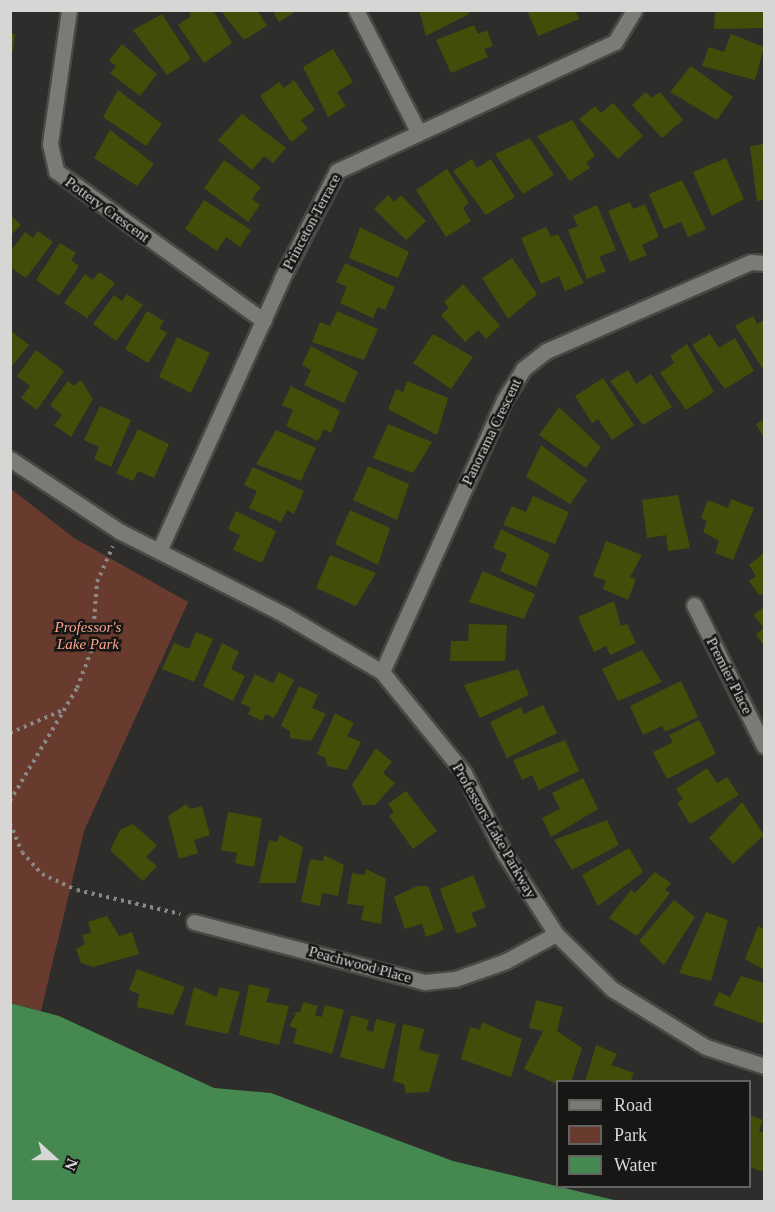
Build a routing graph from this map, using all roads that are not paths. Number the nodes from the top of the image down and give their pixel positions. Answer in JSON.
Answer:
{"nodes":[{"id":1,"x":69,"y":10,"type":"edge"},
{"id":2,"x":356,"y":10,"type":"edge"},
{"id":3,"x":634,"y":10,"type":"edge"},
{"id":4,"x":417,"y":129,"type":"junction"},
{"id":5,"x":765,"y":263,"type":"edge"},
{"id":6,"x":264,"y":321,"type":"junction"},
{"id":7,"x":10,"y":459,"type":"edge"},
{"id":8,"x":159,"y":551,"type":"junction"},
{"id":9,"x":694,"y":605,"type":"dead end"},
{"id":10,"x":382,"y":672,"type":"junction"},
{"id":11,"x":765,"y":746,"type":"edge"},
{"id":12,"x":194,"y":922,"type":"road end"},
{"id":13,"x":556,"y":934,"type":"junction"},
{"id":14,"x":765,"y":1066,"type":"edge"}],
"edges":[{"from":1,"to":6,"type":"street","name":"Pottery Crescent"},
{"from":2,"to":4,"type":"street"},
{"from":3,"to":4,"type":"street","name":"Princeton Terrace"},
{"from":4,"to":6,"type":"street","name":"Princeton Terrace"},
{"from":5,"to":10,"type":"street","name":"Panorama Crescent"},
{"from":6,"to":8,"type":"street","name":"Princeton Terrace"},
{"from":7,"to":8,"type":"street","name":"Professors Lake Parkway"},
{"from":8,"to":10,"type":"street","name":"Professors Lake Parkway"},
{"from":9,"to":11,"type":"street","name":"Premier Place"},
{"from":10,"to":13,"type":"street","name":"Professors Lake Parkway"},
{"from":12,"to":13,"type":"street","name":"Peachwood Place"},
{"from":13,"to":14,"type":"street","name":"Professors Lake Parkway"}]}
